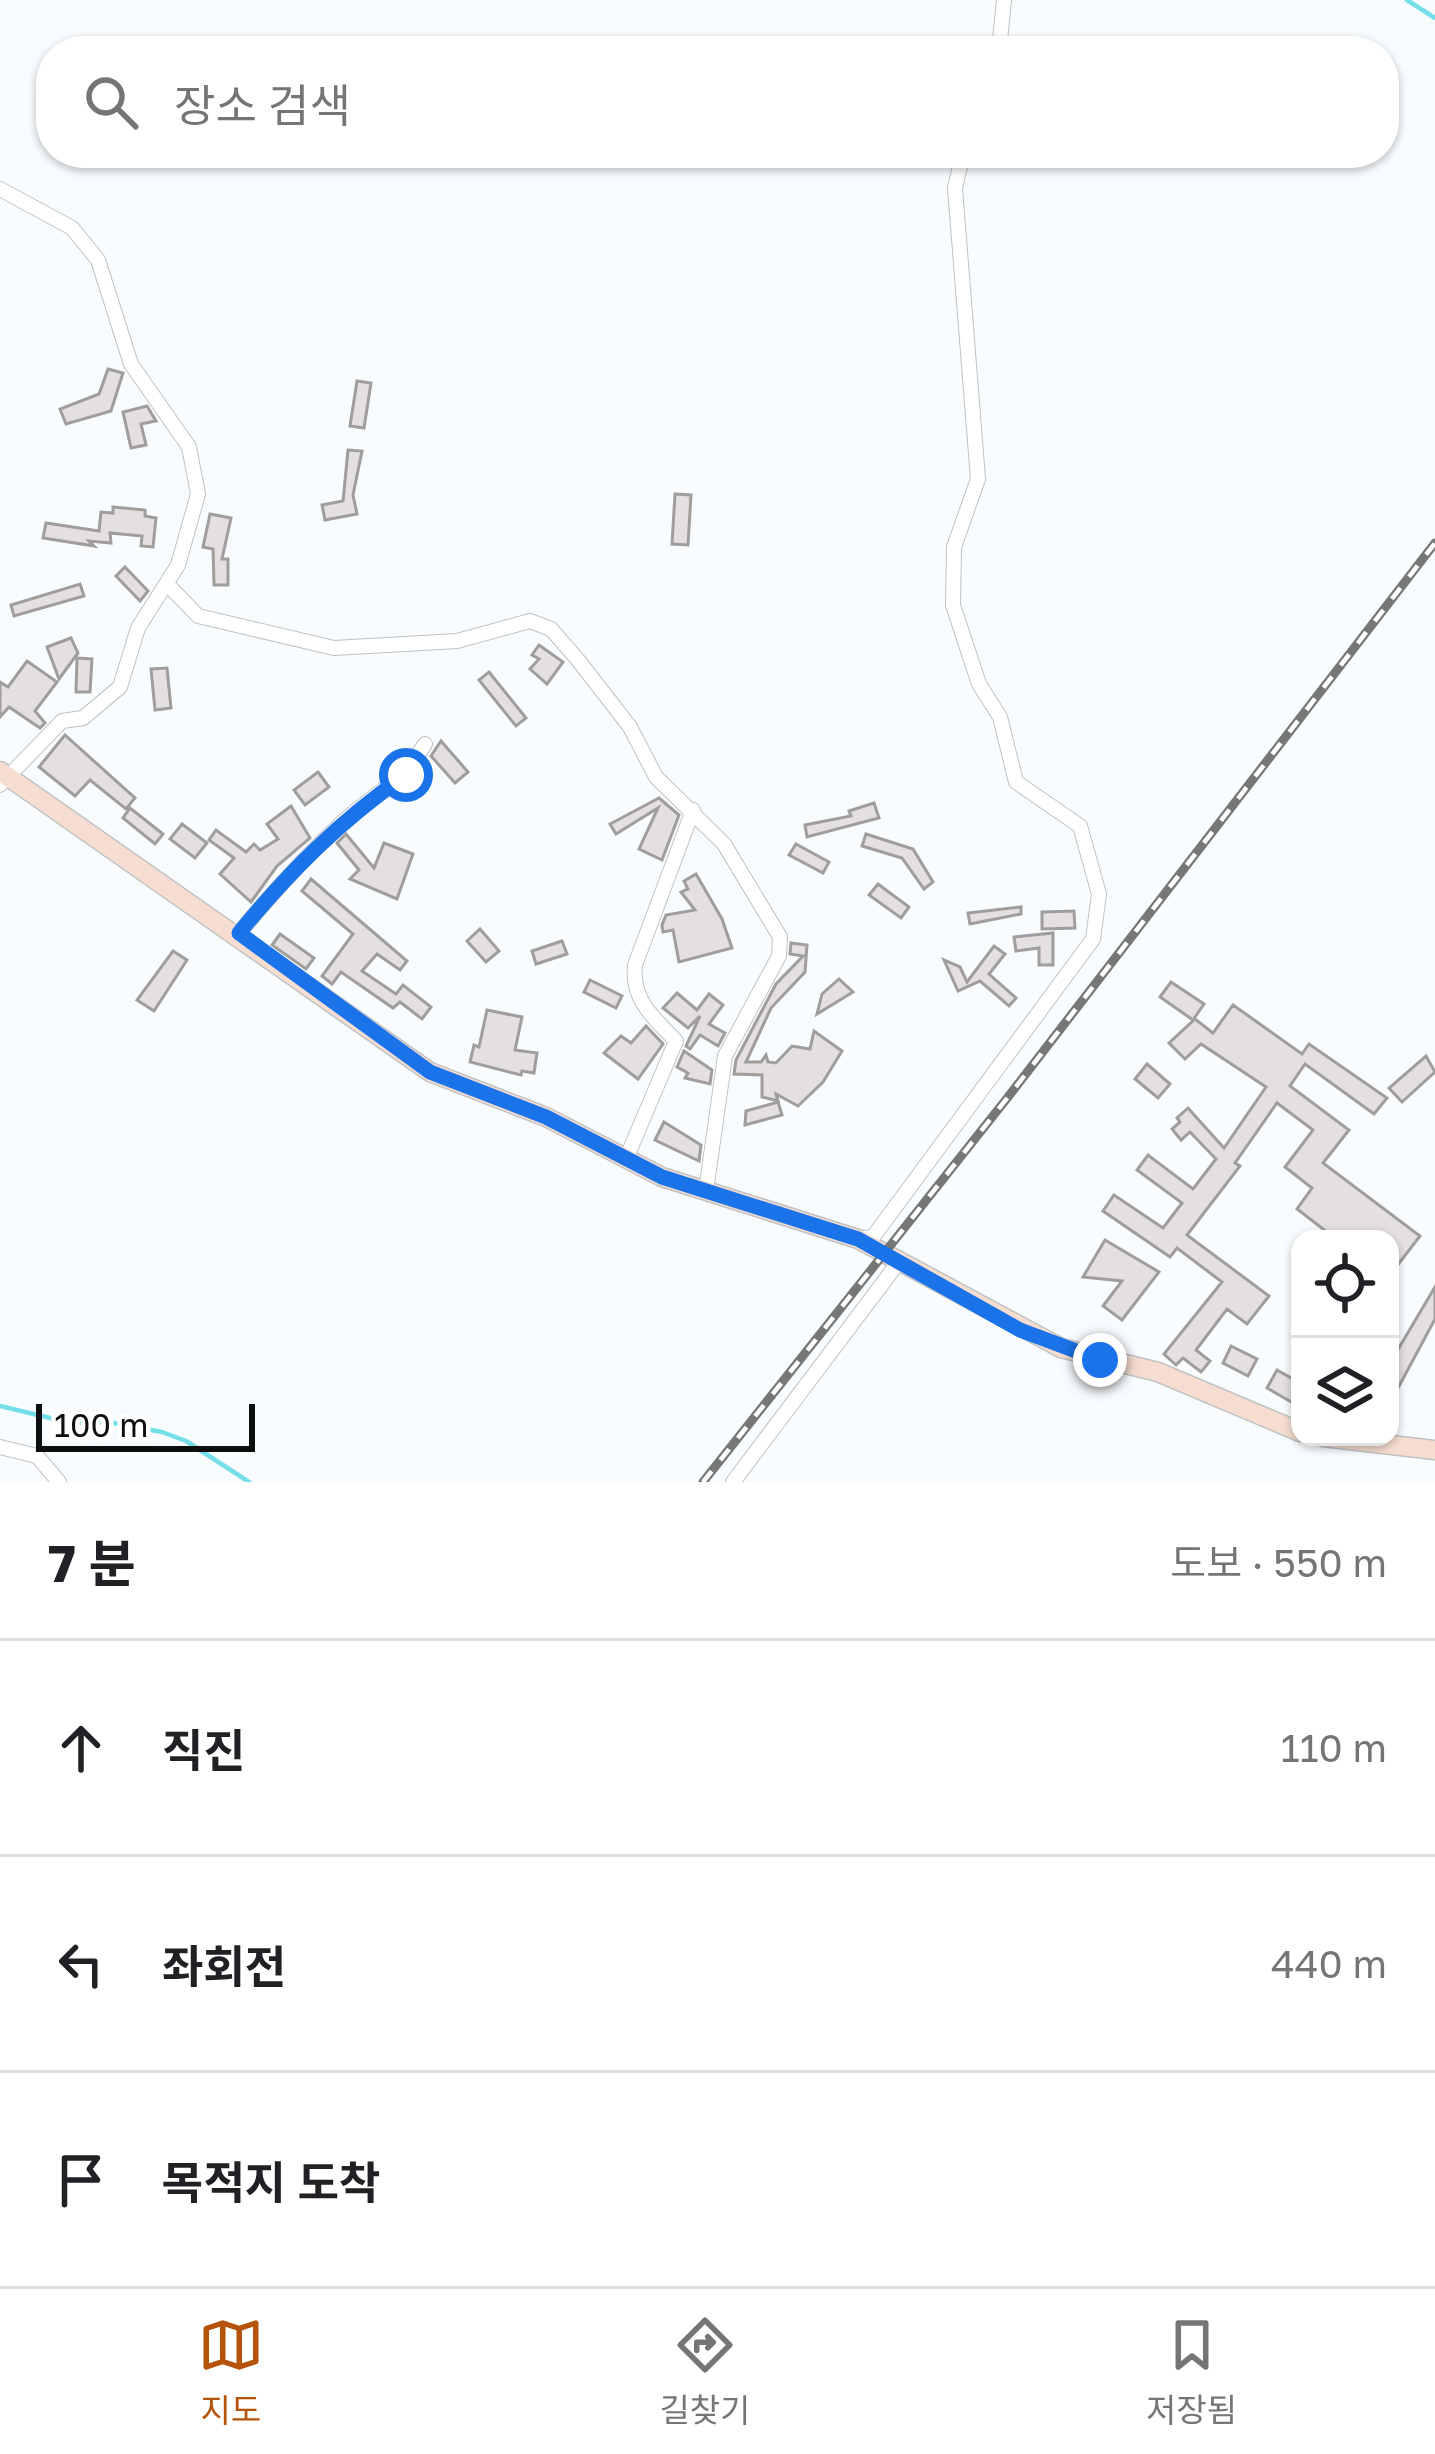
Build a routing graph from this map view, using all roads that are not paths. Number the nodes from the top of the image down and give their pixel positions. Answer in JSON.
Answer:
{"nodes":[{"id":1,"x":1004,"y":0,"type":"edge"},
{"id":2,"x":1000,"y":36,"type":"edge"},
{"id":3,"x":961,"y":168,"type":"edge"},
{"id":4,"x":0,"y":189,"type":"edge"},
{"id":5,"x":168,"y":586,"type":"junction"},
{"id":6,"x":425,"y":744,"type":"dead end"},
{"id":7,"x":2,"y":777,"type":"edge"},
{"id":8,"x":693,"y":810,"type":"junction"},
{"id":9,"x":239,"y":933,"type":"junction"},
{"id":10,"x":626,"y":1159,"type":"junction"},
{"id":11,"x":706,"y":1191,"type":"junction"},
{"id":12,"x":858,"y":1239,"type":"junction"},
{"id":13,"x":898,"y":1262,"type":"junction"},
{"id":14,"x":1291,"y":1428,"type":"edge"},
{"id":15,"x":1399,"y":1446,"type":"edge"},
{"id":16,"x":0,"y":1447,"type":"edge"},
{"id":17,"x":1435,"y":1450,"type":"edge"},
{"id":18,"x":59,"y":1482,"type":"edge"},
{"id":19,"x":733,"y":1482,"type":"edge"}],
"edges":[{"from":1,"to":2,"type":"street"},
{"from":3,"to":12,"type":"street"},
{"from":4,"to":5,"type":"street"},
{"from":5,"to":7,"type":"street"},
{"from":5,"to":8,"type":"street"},
{"from":6,"to":9,"type":"street"},
{"from":7,"to":9,"type":"street"},
{"from":8,"to":10,"type":"street"},
{"from":8,"to":11,"type":"street"},
{"from":9,"to":10,"type":"street"},
{"from":10,"to":11,"type":"street"},
{"from":11,"to":12,"type":"street"},
{"from":12,"to":13,"type":"street"},
{"from":13,"to":14,"type":"street"},
{"from":13,"to":19,"type":"street"},
{"from":15,"to":17,"type":"street"},
{"from":16,"to":18,"type":"street"}]}
